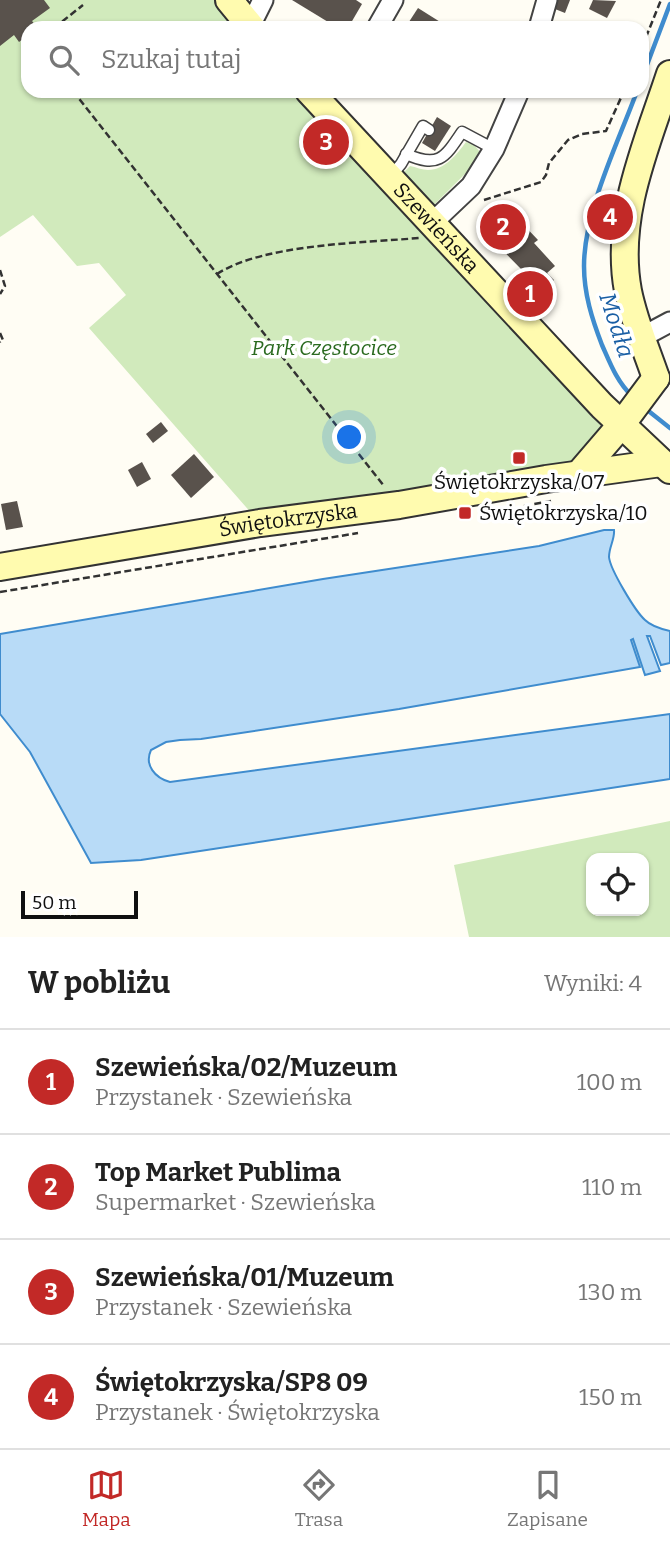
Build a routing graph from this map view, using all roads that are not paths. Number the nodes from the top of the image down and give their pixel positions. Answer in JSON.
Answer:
{"nodes":[{"id":1,"x":229,"y":0,"type":"edge"},
{"id":2,"x":263,"y":0,"type":"edge"},
{"id":3,"x":393,"y":0,"type":"edge"},
{"id":4,"x":547,"y":0,"type":"edge"},
{"id":5,"x":246,"y":21,"type":"edge"},
{"id":6,"x":254,"y":21,"type":"edge"},
{"id":7,"x":380,"y":21,"type":"edge"},
{"id":8,"x":541,"y":21,"type":"edge"},
{"id":9,"x":670,"y":74,"type":"edge"},
{"id":10,"x":315,"y":98,"type":"edge"},
{"id":11,"x":516,"y":98,"type":"edge"},
{"id":12,"x":429,"y":130,"type":"dead end"},
{"id":13,"x":443,"y":138,"type":"dead end"},
{"id":14,"x":454,"y":144,"type":"junction"},
{"id":15,"x":494,"y":149,"type":"junction"},
{"id":16,"x":406,"y":155,"type":"junction"},
{"id":17,"x":389,"y":177,"type":"junction"},
{"id":18,"x":425,"y":230,"type":"junction"},
{"id":19,"x":670,"y":323,"type":"edge"},
{"id":20,"x":642,"y":337,"type":"junction"},
{"id":21,"x":644,"y":399,"type":"edge"},
{"id":22,"x":666,"y":466,"type":"edge"},
{"id":23,"x":579,"y":474,"type":"junction"},
{"id":24,"x":0,"y":567,"type":"edge"}],
"edges":[{"from":1,"to":5,"type":"street"},
{"from":2,"to":6,"type":"street"},
{"from":3,"to":7,"type":"street"},
{"from":4,"to":8,"type":"street"},
{"from":9,"to":20,"type":"street"},
{"from":10,"to":17,"type":"street","name":"Szewieńska"},
{"from":11,"to":15,"type":"street"},
{"from":12,"to":16,"type":"lane"},
{"from":13,"to":14,"type":"lane"},
{"from":14,"to":15,"type":"lane"},
{"from":14,"to":16,"type":"lane"},
{"from":15,"to":18,"type":"street"},
{"from":16,"to":17,"type":"lane"},
{"from":17,"to":18,"type":"street","name":"Szewieńska"},
{"from":18,"to":21,"type":"street","name":"Szewieńska"},
{"from":19,"to":20,"type":"street"},
{"from":20,"to":21,"type":"street"},
{"from":21,"to":22,"type":"street","name":"Szewieńska"},
{"from":21,"to":23,"type":"street"},
{"from":22,"to":23,"type":"street","name":"Świętokrzyska"},
{"from":23,"to":24,"type":"street","name":"Świętokrzyska"}]}
